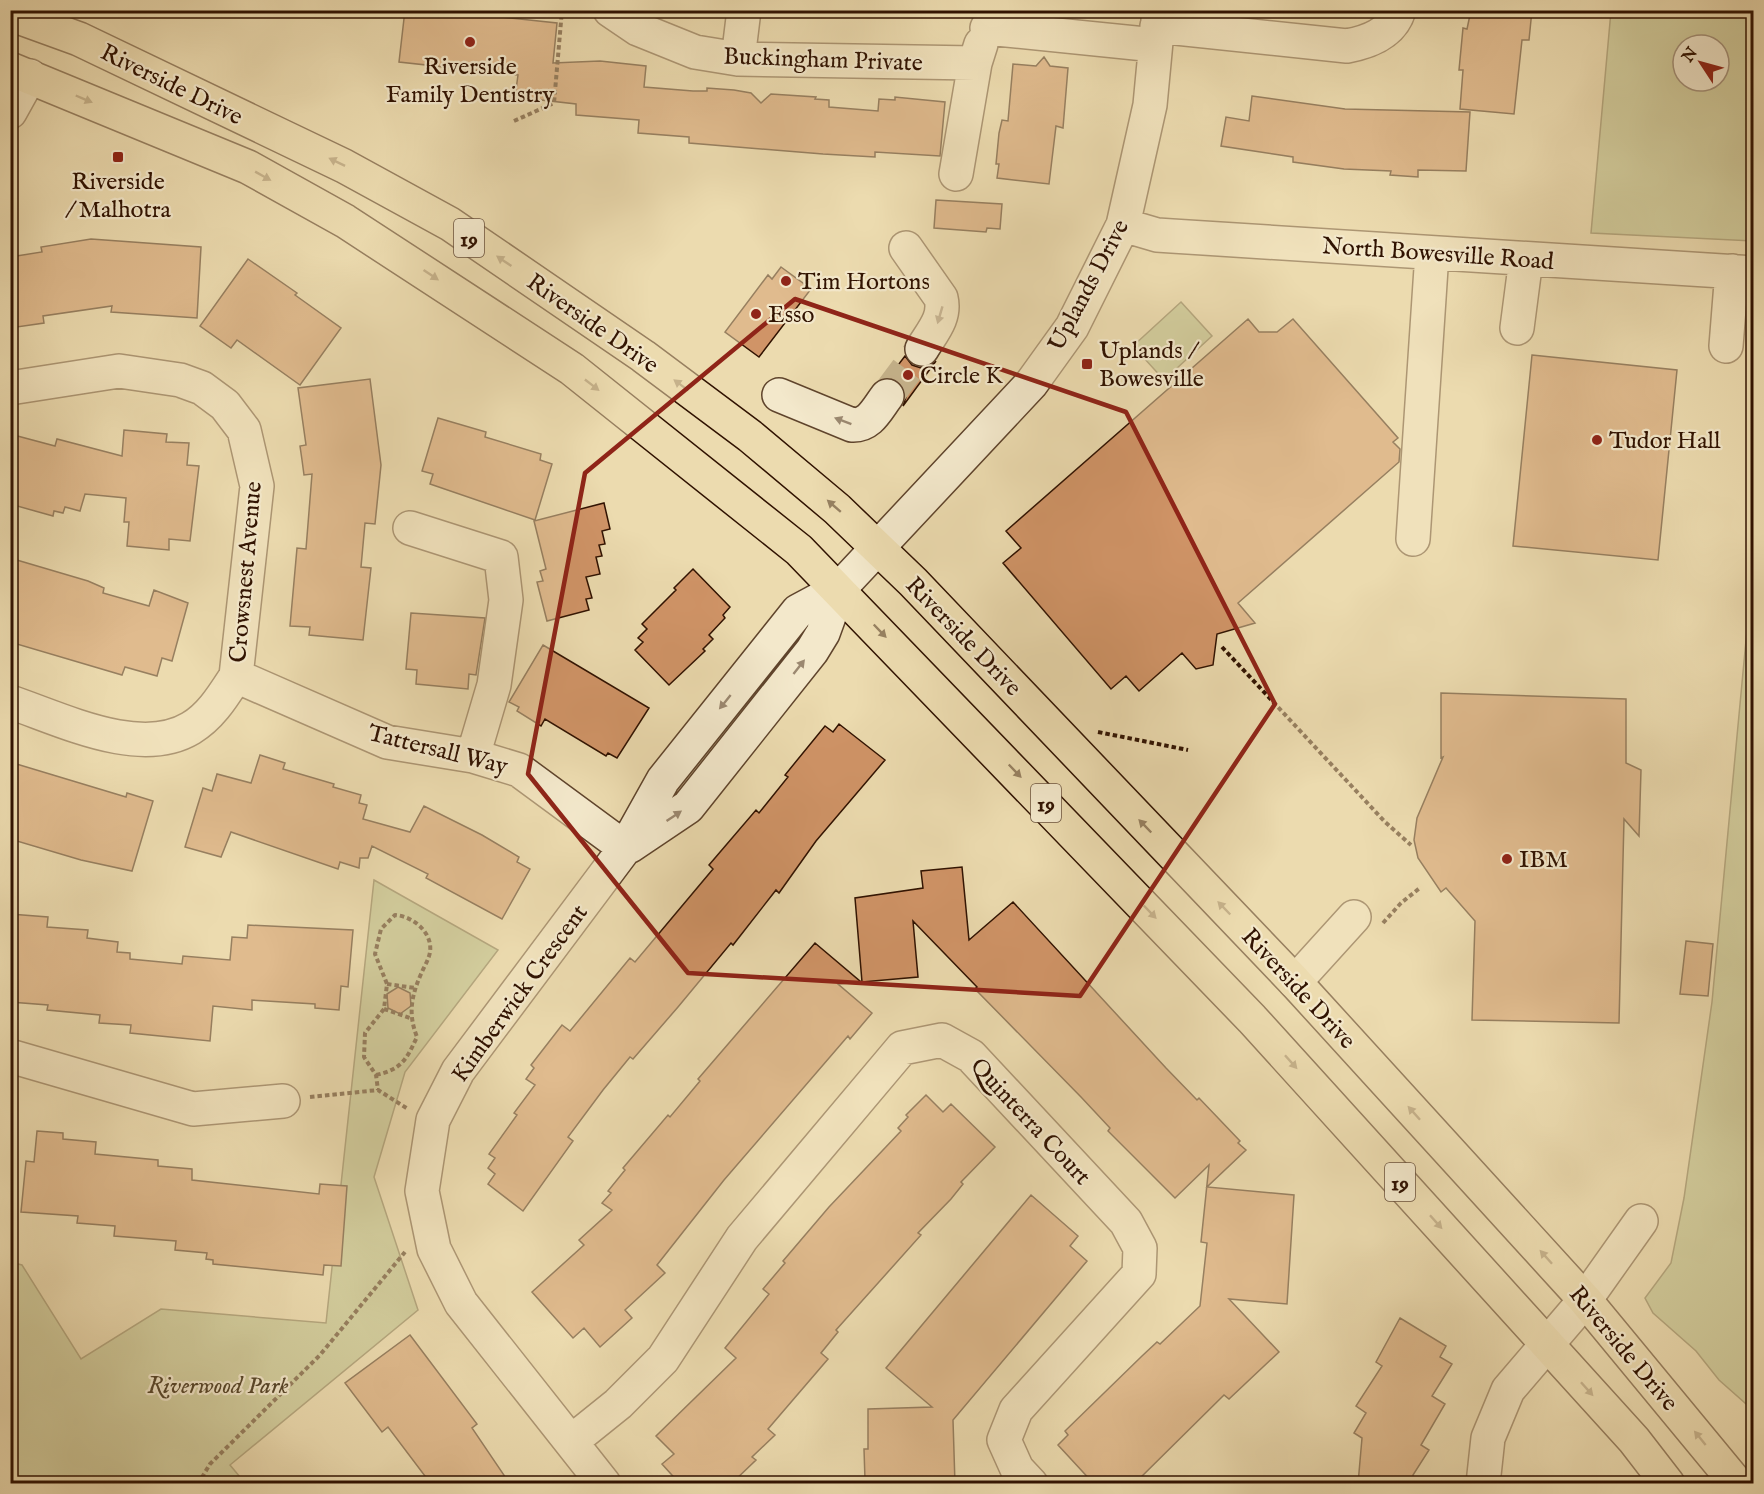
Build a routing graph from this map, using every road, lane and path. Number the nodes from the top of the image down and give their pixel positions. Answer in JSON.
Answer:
{"nodes":[{"id":1,"x":562,"y":10,"type":"edge"},
{"id":2,"x":610,"y":10,"type":"edge"},
{"id":3,"x":744,"y":10,"type":"edge"},
{"id":4,"x":1399,"y":10,"type":"edge"},
{"id":5,"x":10,"y":14,"type":"edge"},
{"id":6,"x":987,"y":19,"type":"edge"},
{"id":7,"x":1157,"y":27,"type":"edge"},
{"id":8,"x":738,"y":59,"type":"junction"},
{"id":9,"x":975,"y":63,"type":"junction"},
{"id":10,"x":20,"y":73,"type":"edge"},
{"id":11,"x":10,"y":112,"type":"edge"},
{"id":12,"x":514,"y":121,"type":"dead end"},
{"id":13,"x":956,"y":174,"type":"dead end"},
{"id":14,"x":1123,"y":225,"type":"junction"},
{"id":15,"x":906,"y":248,"type":"dead end"},
{"id":16,"x":1432,"y":253,"type":"junction"},
{"id":17,"x":1526,"y":259,"type":"junction"},
{"id":18,"x":1743,"y":272,"type":"edge"},
{"id":19,"x":1517,"y":328,"type":"dead end"},
{"id":20,"x":1726,"y":346,"type":"dead end"},
{"id":21,"x":922,"y":349,"type":"tunnel mouth"},
{"id":22,"x":10,"y":388,"type":"edge"},
{"id":23,"x":779,"y":395,"type":"dead end"},
{"id":24,"x":887,"y":396,"type":"tunnel mouth"},
{"id":25,"x":410,"y":528,"type":"dead end"},
{"id":26,"x":1413,"y":539,"type":"dead end"},
{"id":27,"x":876,"y":547,"type":"junction"},
{"id":28,"x":839,"y":589,"type":"junction"},
{"id":29,"x":1222,"y":647,"type":"dead end"},
{"id":30,"x":236,"y":676,"type":"junction"},
{"id":31,"x":10,"y":702,"type":"edge"},
{"id":32,"x":1094,"y":731,"type":"dead end"},
{"id":33,"x":1188,"y":750,"type":"dead end"},
{"id":34,"x":472,"y":756,"type":"junction"},
{"id":35,"x":1411,"y":845,"type":"dead end"},
{"id":36,"x":626,"y":848,"type":"junction"},
{"id":37,"x":1421,"y":887,"type":"dead end"},
{"id":38,"x":1366,"y":923,"type":"joint"},
{"id":39,"x":1295,"y":982,"type":"junction"},
{"id":40,"x":387,"y":984,"type":"junction"},
{"id":41,"x":415,"y":987,"type":"junction"},
{"id":42,"x":384,"y":1009,"type":"junction"},
{"id":43,"x":410,"y":1018,"type":"junction"},
{"id":44,"x":10,"y":1056,"type":"edge"},
{"id":45,"x":376,"y":1075,"type":"junction"},
{"id":46,"x":378,"y":1090,"type":"junction"},
{"id":47,"x":283,"y":1101,"type":"joint"},
{"id":48,"x":433,"y":1120,"type":"junction"},
{"id":49,"x":1641,"y":1221,"type":"dead end"},
{"id":50,"x":407,"y":1250,"type":"dead end"},
{"id":51,"x":1586,"y":1300,"type":"junction"},
{"id":52,"x":1548,"y":1345,"type":"junction"},
{"id":53,"x":572,"y":1441,"type":"junction"},
{"id":54,"x":198,"y":1484,"type":"edge"},
{"id":55,"x":604,"y":1484,"type":"edge"},
{"id":56,"x":1031,"y":1484,"type":"edge"},
{"id":57,"x":1483,"y":1484,"type":"edge"},
{"id":58,"x":1668,"y":1484,"type":"edge"},
{"id":59,"x":1737,"y":1484,"type":"edge"}],
"edges":[{"from":1,"to":12,"type":"path"},
{"from":2,"to":8,"type":"street","name":"Buckingham Private"},
{"from":3,"to":8,"type":"street"},
{"from":4,"to":7,"type":"street"},
{"from":27,"to":5,"type":"main road","name":"Riverside Drive","number":"19","one_way":true},
{"from":6,"to":7,"type":"street"},
{"from":6,"to":9,"type":"street"},
{"from":7,"to":14,"type":"street","name":"Uplands Drive"},
{"from":8,"to":9,"type":"street","name":"Buckingham Private"},
{"from":9,"to":13,"type":"street"},
{"from":10,"to":11,"type":"street"},
{"from":10,"to":28,"type":"main road","name":"Riverside Drive","number":"19","one_way":true},
{"from":14,"to":16,"type":"street","name":"North Bowesville Road"},
{"from":14,"to":27,"type":"street","name":"Uplands Drive"},
{"from":15,"to":21,"type":"street","one_way":true},
{"from":16,"to":17,"type":"street","name":"North Bowesville Road"},
{"from":16,"to":26,"type":"street"},
{"from":17,"to":18,"type":"street","name":"North Bowesville Road"},
{"from":17,"to":19,"type":"street"},
{"from":18,"to":20,"type":"street"},
{"from":22,"to":30,"type":"street","name":"Crowsnest Avenue"},
{"from":24,"to":23,"type":"street","one_way":true},
{"from":25,"to":34,"type":"street"},
{"from":27,"to":28,"type":"street","name":"Uplands Drive"},
{"from":39,"to":27,"type":"main road","name":"Riverside Drive","number":"19","one_way":true},
{"from":28,"to":36,"type":"street","name":"Kimberwick Crescent"},
{"from":28,"to":52,"type":"main road","name":"Riverside Drive","number":"19","one_way":true},
{"from":29,"to":35,"type":"path"},
{"from":30,"to":31,"type":"street","name":"Crowsnest Avenue"},
{"from":30,"to":34,"type":"street","name":"Tattersall Way"},
{"from":32,"to":33,"type":"path"},
{"from":34,"to":36,"type":"street","name":"Tattersall Way"},
{"from":36,"to":48,"type":"street","name":"Kimberwick Crescent"},
{"from":37,"to":38,"type":"path"},
{"from":38,"to":39,"type":"street"},
{"from":51,"to":39,"type":"main road","name":"Riverside Drive","number":"19","one_way":true},
{"from":40,"to":41,"type":"path"},
{"from":40,"to":41,"type":"path"},
{"from":40,"to":42,"type":"path"},
{"from":41,"to":43,"type":"path"},
{"from":42,"to":43,"type":"path"},
{"from":42,"to":45,"type":"path"},
{"from":43,"to":45,"type":"path"},
{"from":44,"to":47,"type":"street"},
{"from":45,"to":46,"type":"path"},
{"from":46,"to":47,"type":"path"},
{"from":46,"to":48,"type":"path"},
{"from":48,"to":53,"type":"street","name":"Kimberwick Crescent"},
{"from":49,"to":51,"type":"street"},
{"from":50,"to":54,"type":"path"},
{"from":51,"to":52,"type":"street"},
{"from":59,"to":51,"type":"main road","name":"Riverside Drive","number":"19","one_way":true},
{"from":52,"to":57,"type":"street"},
{"from":52,"to":58,"type":"main road","name":"Riverside Drive","number":"19","one_way":true},
{"from":53,"to":55,"type":"street","name":"Kimberwick Crescent"},
{"from":53,"to":56,"type":"street","name":"Quinterra Court"}]}
